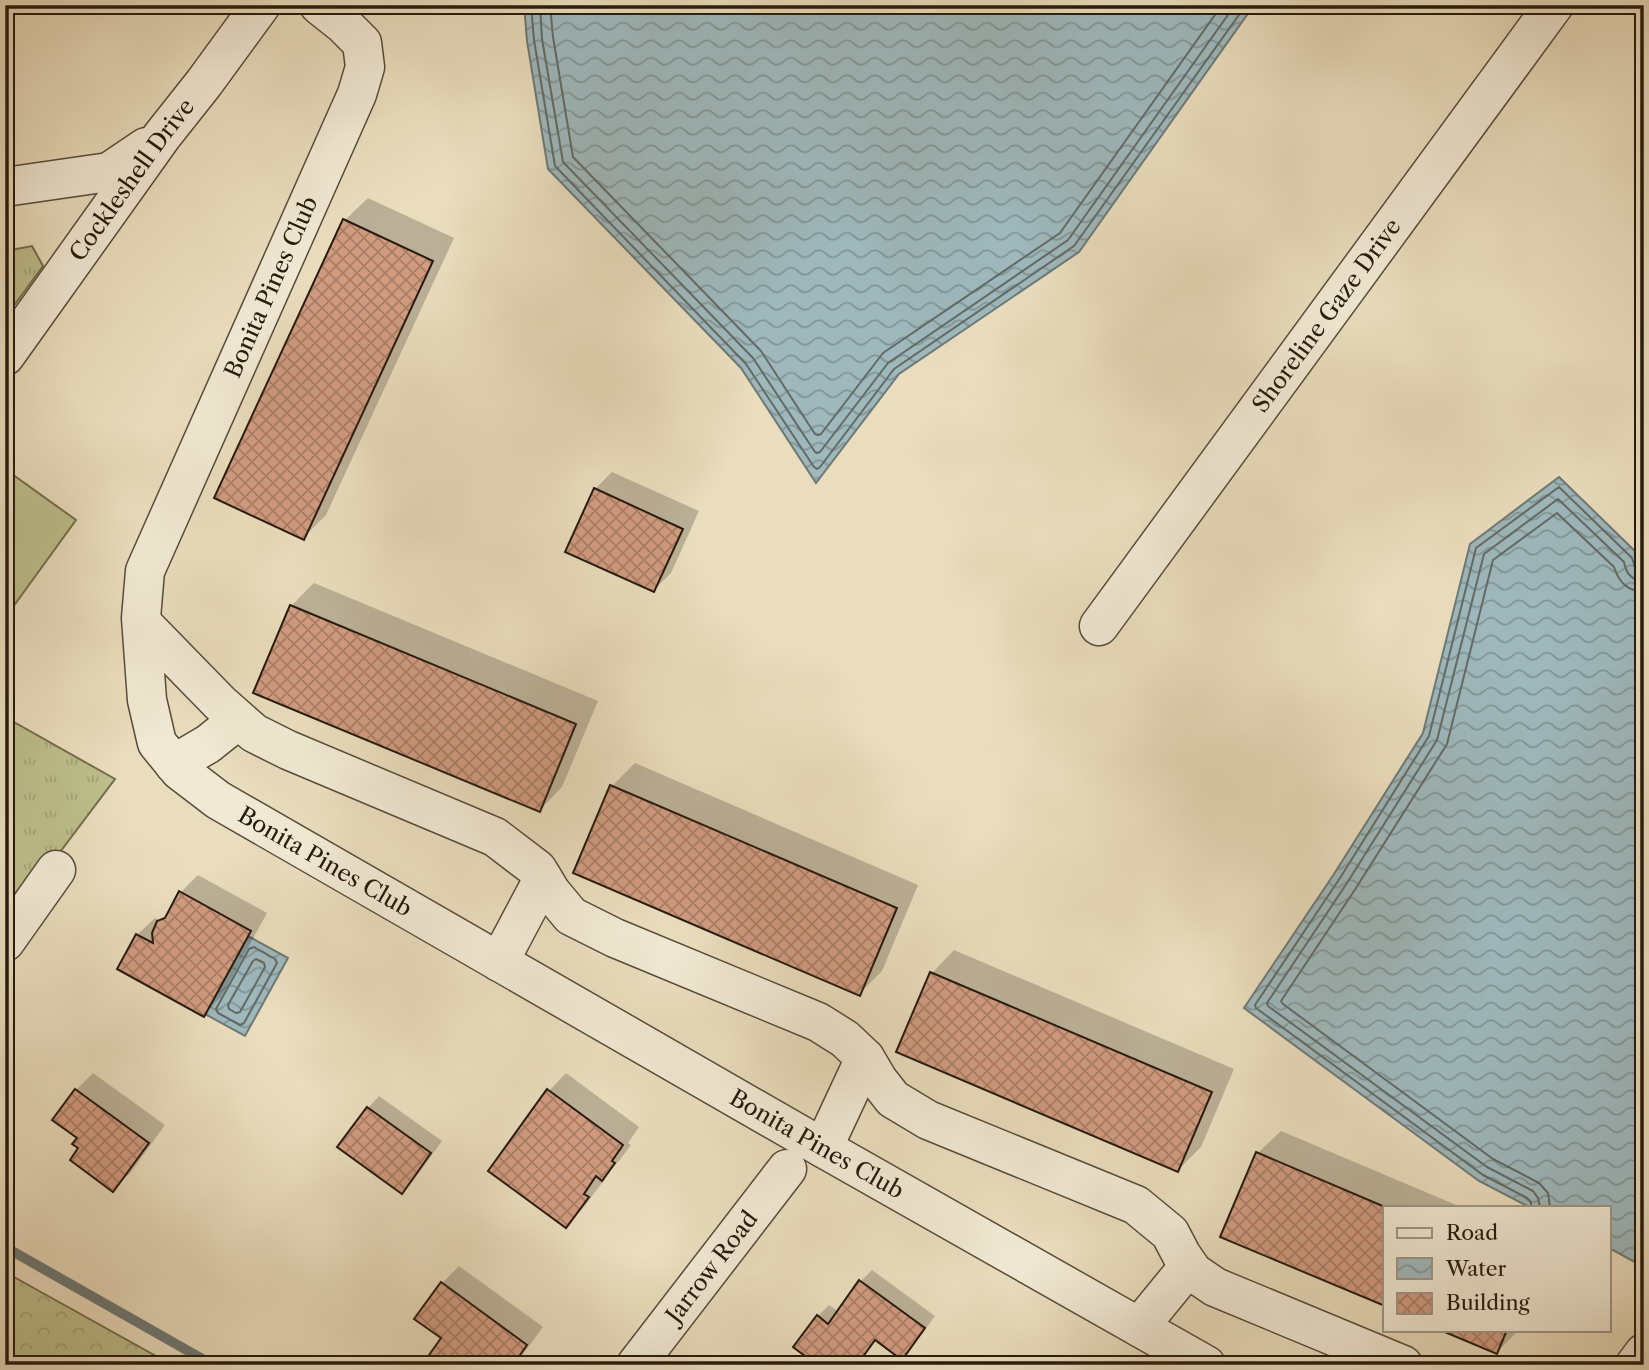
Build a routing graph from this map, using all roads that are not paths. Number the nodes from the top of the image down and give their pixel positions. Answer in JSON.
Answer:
{"nodes":[{"id":1,"x":261,"y":5,"type":"edge"},
{"id":2,"x":319,"y":5,"type":"edge"},
{"id":3,"x":1554,"y":5,"type":"edge"},
{"id":4,"x":162,"y":136,"type":"junction"},
{"id":5,"x":5,"y":187,"type":"edge"},
{"id":6,"x":5,"y":356,"type":"edge"},
{"id":7,"x":142,"y":624,"type":"junction"},
{"id":8,"x":1099,"y":626,"type":"dead end"},
{"id":9,"x":239,"y":720,"type":"junction"},
{"id":10,"x":174,"y":764,"type":"junction"},
{"id":11,"x":57,"y":870,"type":"dead end"},
{"id":12,"x":543,"y":879,"type":"junction"},
{"id":13,"x":5,"y":942,"type":"edge"},
{"id":14,"x":499,"y":962,"type":"junction"},
{"id":15,"x":865,"y":1058,"type":"junction"},
{"id":16,"x":823,"y":1148,"type":"junction"},
{"id":17,"x":787,"y":1170,"type":"dead end"},
{"id":18,"x":1189,"y":1266,"type":"junction"},
{"id":19,"x":1139,"y":1327,"type":"junction"},
{"id":20,"x":1644,"y":1353,"type":"edge"},
{"id":21,"x":636,"y":1365,"type":"edge"},
{"id":22,"x":1206,"y":1365,"type":"edge"},
{"id":23,"x":1403,"y":1365,"type":"edge"},
{"id":24,"x":1635,"y":1365,"type":"edge"}],
"edges":[{"from":1,"to":4,"type":"street","name":"Cockleshell Drive"},
{"from":2,"to":7,"type":"street","name":"Bonita Pines Club"},
{"from":3,"to":8,"type":"street","name":"Shoreline Gaze Drive"},
{"from":4,"to":5,"type":"street"},
{"from":4,"to":6,"type":"street","name":"Cockleshell Drive"},
{"from":7,"to":9,"type":"street"},
{"from":7,"to":10,"type":"street","name":"Bonita Pines Club"},
{"from":9,"to":10,"type":"street"},
{"from":9,"to":12,"type":"street"},
{"from":10,"to":14,"type":"street","name":"Bonita Pines Club"},
{"from":11,"to":13,"type":"street"},
{"from":12,"to":14,"type":"street"},
{"from":12,"to":15,"type":"street"},
{"from":14,"to":16,"type":"street","name":"Bonita Pines Club"},
{"from":15,"to":16,"type":"street"},
{"from":15,"to":18,"type":"street"},
{"from":16,"to":19,"type":"street","name":"Bonita Pines Club"},
{"from":17,"to":21,"type":"street","name":"Jarrow Road"},
{"from":18,"to":19,"type":"street"},
{"from":18,"to":23,"type":"street"},
{"from":19,"to":22,"type":"street","name":"Bonita Pines Club"},
{"from":20,"to":24,"type":"street"}]}
